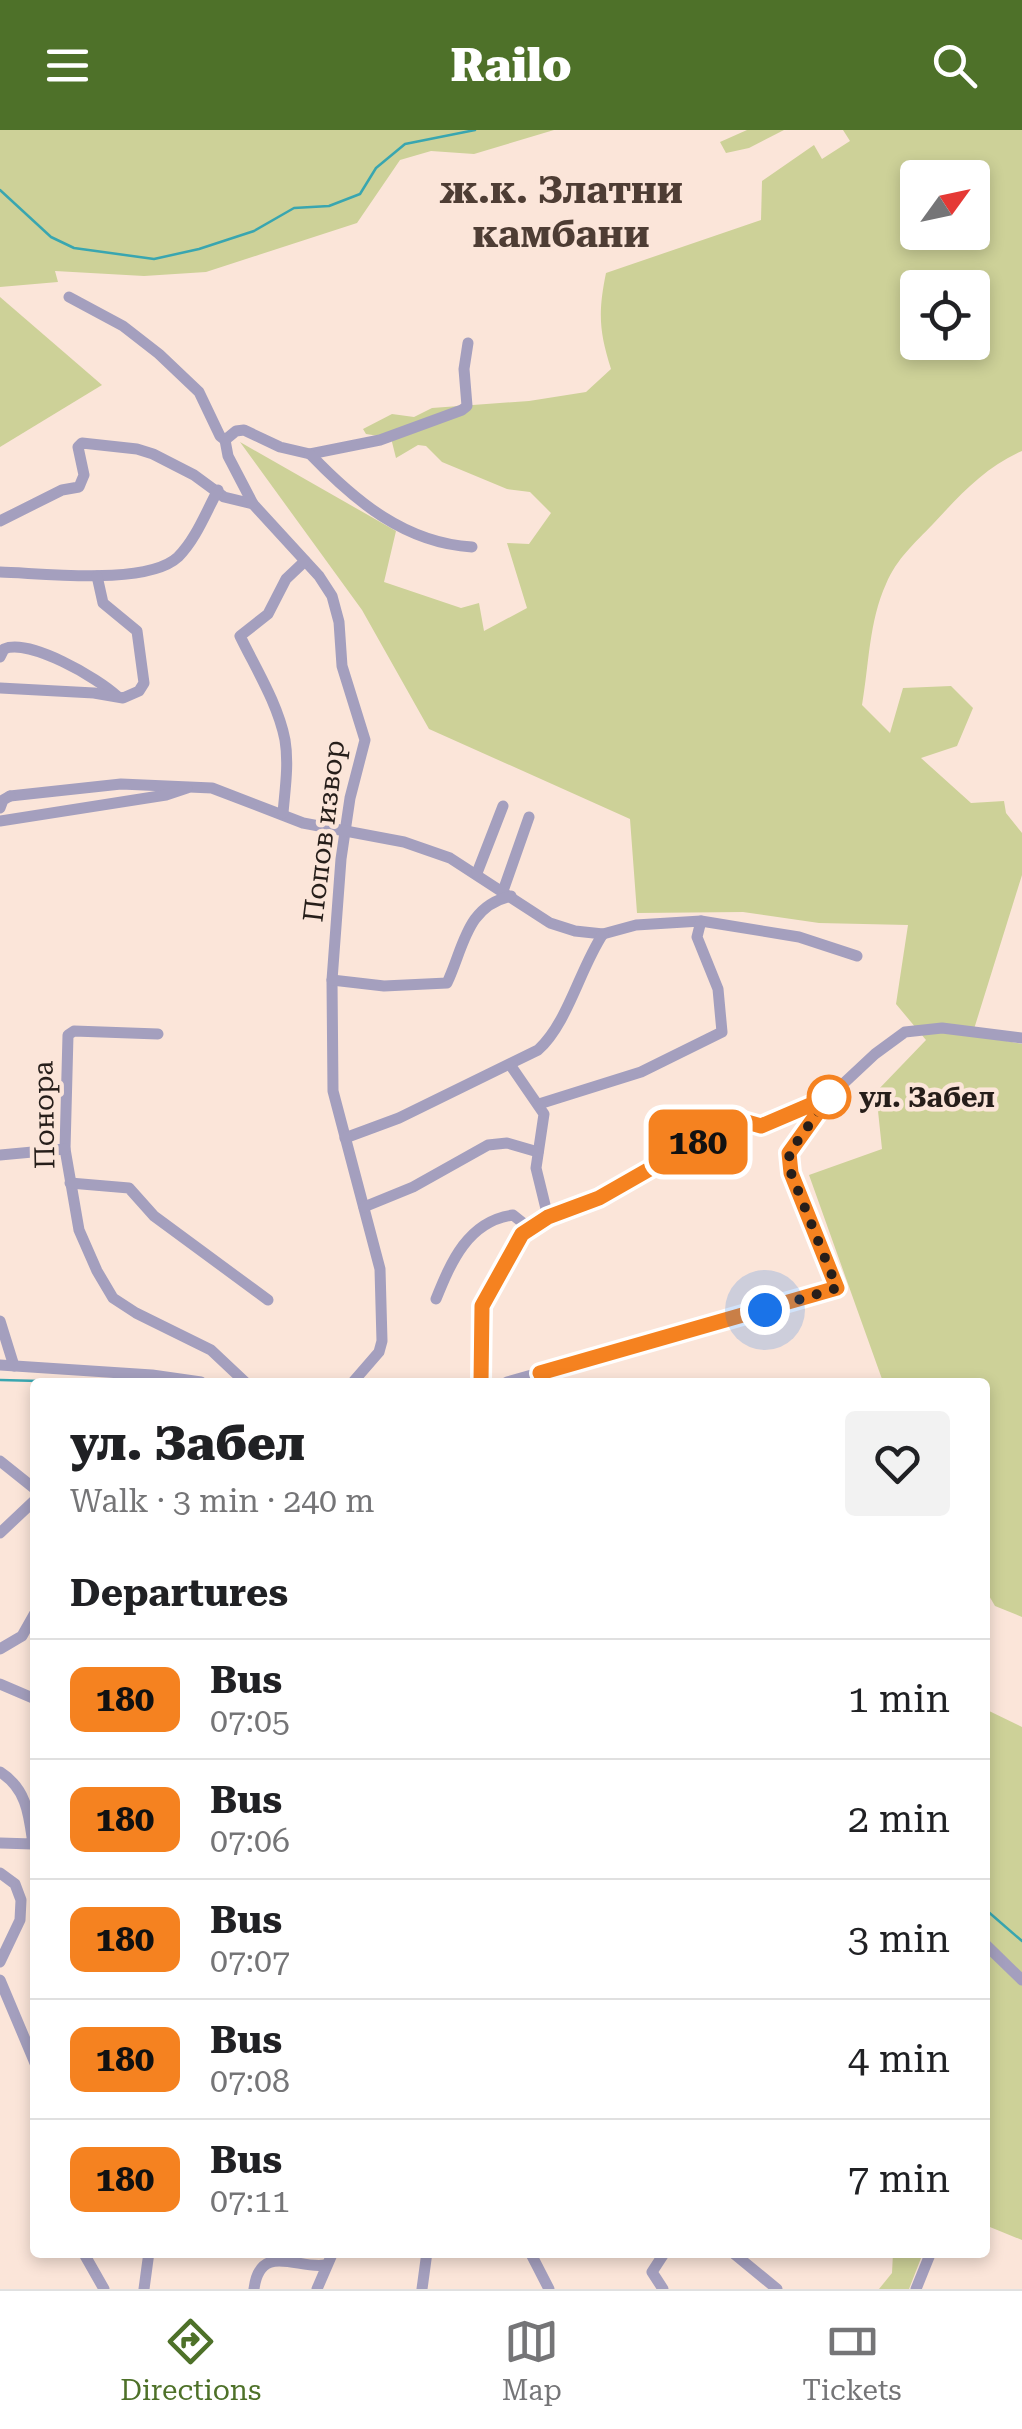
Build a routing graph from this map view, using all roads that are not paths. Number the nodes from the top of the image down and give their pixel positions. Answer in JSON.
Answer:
{"nodes":[{"id":1,"x":69,"y":297,"type":"dead end"},
{"id":2,"x":468,"y":343,"type":"dead end"},
{"id":3,"x":225,"y":440,"type":"junction"},
{"id":4,"x":310,"y":454,"type":"junction"},
{"id":5,"x":218,"y":490,"type":"junction"},
{"id":6,"x":253,"y":504,"type":"junction"},
{"id":7,"x":0,"y":521,"type":"edge"},
{"id":8,"x":472,"y":547,"type":"dead end"},
{"id":9,"x":305,"y":561,"type":"junction"},
{"id":10,"x":0,"y":572,"type":"edge"},
{"id":11,"x":97,"y":576,"type":"junction"},
{"id":12,"x":0,"y":657,"type":"edge"},
{"id":13,"x":0,"y":688,"type":"edge"},
{"id":14,"x":118,"y":696,"type":"junction"},
{"id":15,"x":186,"y":788,"type":"junction"},
{"id":16,"x":5,"y":794,"type":"edge"},
{"id":17,"x":503,"y":806,"type":"dead end"},
{"id":18,"x":0,"y":808,"type":"edge"},
{"id":19,"x":283,"y":813,"type":"junction"},
{"id":20,"x":529,"y":817,"type":"dead end"},
{"id":21,"x":0,"y":821,"type":"edge"},
{"id":22,"x":344,"y":830,"type":"junction"},
{"id":23,"x":477,"y":872,"type":"junction"},
{"id":24,"x":507,"y":894,"type":"junction"},
{"id":25,"x":701,"y":922,"type":"junction"},
{"id":26,"x":604,"y":934,"type":"junction"},
{"id":27,"x":857,"y":956,"type":"dead end"},
{"id":28,"x":332,"y":980,"type":"junction"},
{"id":29,"x":158,"y":1034,"type":"dead end"},
{"id":30,"x":1022,"y":1038,"type":"edge"},
{"id":31,"x":511,"y":1066,"type":"junction"},
{"id":32,"x":829,"y":1097,"type":"junction"},
{"id":33,"x":539,"y":1104,"type":"junction"},
{"id":34,"x":345,"y":1138,"type":"junction"},
{"id":35,"x":64,"y":1149,"type":"junction"},
{"id":36,"x":538,"y":1152,"type":"junction"},
{"id":37,"x":0,"y":1155,"type":"edge"},
{"id":38,"x":70,"y":1183,"type":"junction"},
{"id":39,"x":364,"y":1207,"type":"junction"},
{"id":40,"x":548,"y":1217,"type":"junction"},
{"id":41,"x":528,"y":1227,"type":"junction"},
{"id":42,"x":436,"y":1299,"type":"dead end"},
{"id":43,"x":268,"y":1300,"type":"dead end"},
{"id":44,"x":0,"y":1321,"type":"edge"},
{"id":45,"x":0,"y":1365,"type":"edge"},
{"id":46,"x":14,"y":1366,"type":"junction"},
{"id":47,"x":173,"y":1378,"type":"edge"},
{"id":48,"x":241,"y":1378,"type":"edge"},
{"id":49,"x":356,"y":1378,"type":"edge"},
{"id":50,"x":482,"y":1378,"type":"edge"},
{"id":51,"x":522,"y":1378,"type":"edge"},
{"id":52,"x":0,"y":1461,"type":"edge"},
{"id":53,"x":30,"y":1485,"type":"edge"},
{"id":54,"x":30,"y":1505,"type":"edge"},
{"id":55,"x":0,"y":1533,"type":"edge"},
{"id":56,"x":30,"y":1622,"type":"edge"},
{"id":57,"x":0,"y":1649,"type":"edge"},
{"id":58,"x":0,"y":1684,"type":"edge"},
{"id":59,"x":30,"y":1697,"type":"edge"},
{"id":60,"x":0,"y":1772,"type":"edge"},
{"id":61,"x":30,"y":1830,"type":"edge"},
{"id":62,"x":0,"y":1843,"type":"edge"},
{"id":63,"x":30,"y":1844,"type":"edge"},
{"id":64,"x":0,"y":1872,"type":"edge"},
{"id":65,"x":990,"y":1949,"type":"edge"},
{"id":66,"x":0,"y":1962,"type":"edge"},
{"id":67,"x":0,"y":1980,"type":"edge"},
{"id":68,"x":1022,"y":1980,"type":"edge"},
{"id":69,"x":30,"y":2050,"type":"edge"},
{"id":70,"x":86,"y":2258,"type":"edge"},
{"id":71,"x":149,"y":2258,"type":"edge"},
{"id":72,"x":329,"y":2258,"type":"edge"},
{"id":73,"x":425,"y":2258,"type":"edge"},
{"id":74,"x":533,"y":2258,"type":"edge"},
{"id":75,"x":661,"y":2258,"type":"edge"},
{"id":76,"x":739,"y":2258,"type":"edge"},
{"id":77,"x":929,"y":2258,"type":"edge"},
{"id":78,"x":325,"y":2265,"type":"junction"},
{"id":79,"x":104,"y":2289,"type":"edge"},
{"id":80,"x":144,"y":2289,"type":"edge"},
{"id":81,"x":254,"y":2289,"type":"edge"},
{"id":82,"x":317,"y":2289,"type":"edge"},
{"id":83,"x":422,"y":2289,"type":"edge"},
{"id":84,"x":550,"y":2289,"type":"edge"},
{"id":85,"x":663,"y":2289,"type":"edge"},
{"id":86,"x":777,"y":2289,"type":"edge"},
{"id":87,"x":916,"y":2289,"type":"edge"}],
"edges":[{"from":1,"to":3,"type":"street"},
{"from":2,"to":4,"type":"street"},
{"from":3,"to":4,"type":"street"},
{"from":3,"to":6,"type":"street"},
{"from":4,"to":8,"type":"street"},
{"from":5,"to":6,"type":"street","name":"Попов извор"},
{"from":5,"to":7,"type":"street","name":"Попов извор"},
{"from":5,"to":11,"type":"street"},
{"from":6,"to":9,"type":"street","name":"Попов извор"},
{"from":9,"to":19,"type":"street"},
{"from":9,"to":22,"type":"street","name":"Попов извор"},
{"from":10,"to":11,"type":"street"},
{"from":11,"to":14,"type":"street"},
{"from":12,"to":14,"type":"street"},
{"from":13,"to":14,"type":"street"},
{"from":15,"to":16,"type":"street"},
{"from":15,"to":19,"type":"street"},
{"from":15,"to":21,"type":"street"},
{"from":16,"to":18,"type":"street"},
{"from":17,"to":23,"type":"street"},
{"from":19,"to":22,"type":"street"},
{"from":20,"to":24,"type":"street"},
{"from":22,"to":23,"type":"street"},
{"from":22,"to":28,"type":"street","name":"Попов извор"},
{"from":23,"to":24,"type":"street"},
{"from":24,"to":26,"type":"street"},
{"from":24,"to":28,"type":"street"},
{"from":25,"to":26,"type":"street"},
{"from":25,"to":27,"type":"street"},
{"from":25,"to":33,"type":"street"},
{"from":26,"to":31,"type":"street"},
{"from":28,"to":34,"type":"street","name":"Попов извор"},
{"from":29,"to":35,"type":"street","name":"Понора"},
{"from":30,"to":32,"type":"street"},
{"from":31,"to":33,"type":"street"},
{"from":31,"to":34,"type":"street"},
{"from":32,"to":40,"type":"street"},
{"from":32,"to":51,"type":"street"},
{"from":33,"to":36,"type":"street"},
{"from":34,"to":39,"type":"street","name":"Попов извор"},
{"from":35,"to":37,"type":"street"},
{"from":35,"to":38,"type":"street","name":"Понора"},
{"from":36,"to":39,"type":"street"},
{"from":36,"to":40,"type":"street"},
{"from":38,"to":43,"type":"street"},
{"from":38,"to":48,"type":"street","name":"Понора"},
{"from":39,"to":49,"type":"street","name":"Попов извор"},
{"from":40,"to":41,"type":"street"},
{"from":41,"to":42,"type":"street"},
{"from":41,"to":50,"type":"street"},
{"from":44,"to":46,"type":"street"},
{"from":45,"to":46,"type":"street"},
{"from":46,"to":47,"type":"street"},
{"from":52,"to":53,"type":"street"},
{"from":54,"to":55,"type":"street"},
{"from":56,"to":57,"type":"street"},
{"from":58,"to":59,"type":"street"},
{"from":60,"to":61,"type":"street"},
{"from":62,"to":63,"type":"street"},
{"from":64,"to":66,"type":"street"},
{"from":65,"to":68,"type":"street"},
{"from":67,"to":69,"type":"street"},
{"from":70,"to":79,"type":"street"},
{"from":71,"to":80,"type":"street"},
{"from":72,"to":78,"type":"street"},
{"from":73,"to":83,"type":"street"},
{"from":74,"to":84,"type":"street"},
{"from":75,"to":85,"type":"street"},
{"from":76,"to":86,"type":"street"},
{"from":77,"to":87,"type":"street"},
{"from":78,"to":81,"type":"street"},
{"from":78,"to":82,"type":"street"}]}
